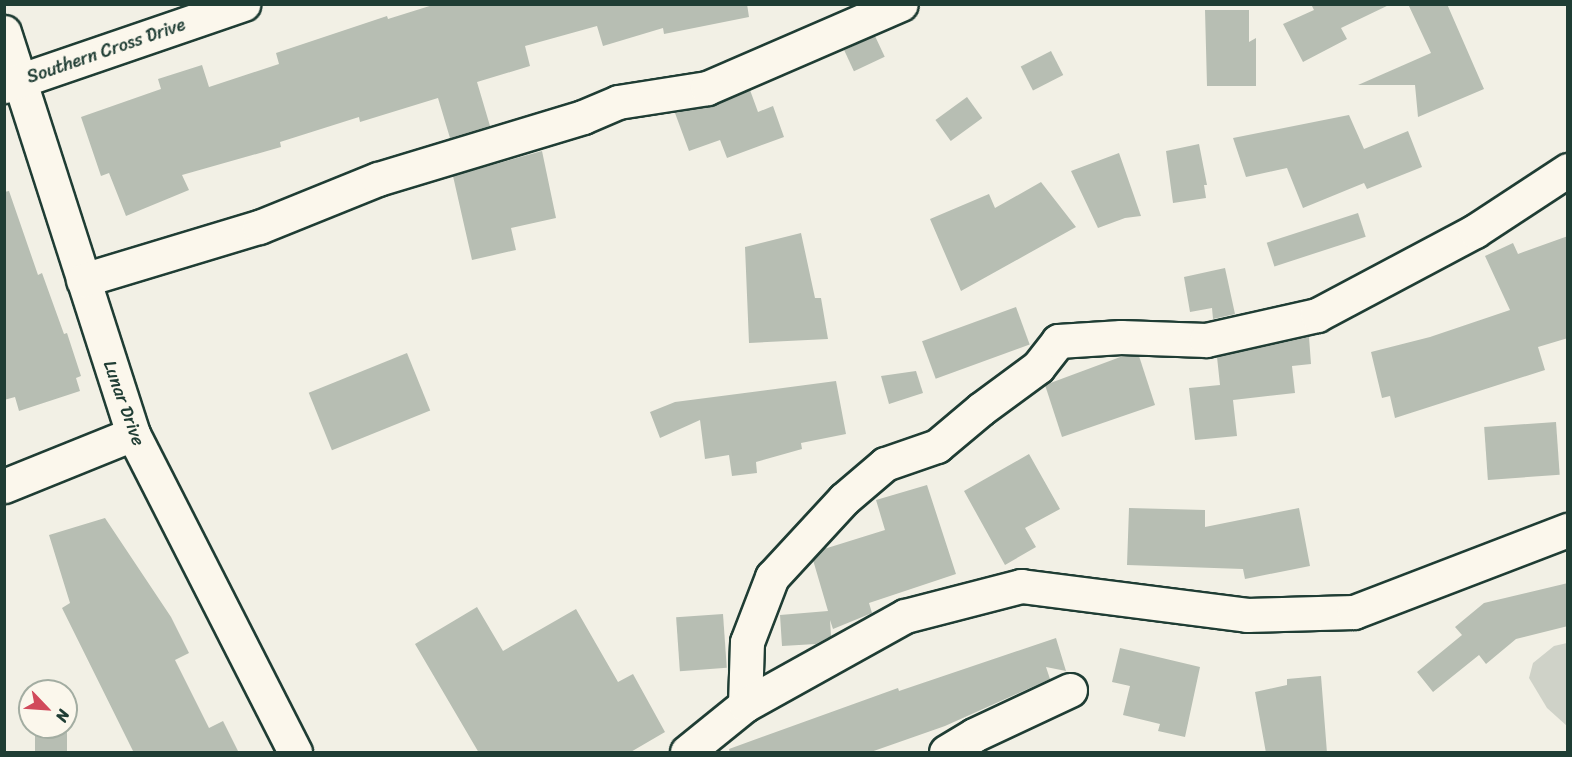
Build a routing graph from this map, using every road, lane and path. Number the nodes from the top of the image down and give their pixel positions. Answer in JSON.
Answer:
{"nodes":[{"id":1,"x":243,"y":4,"type":"edge"},
{"id":2,"x":901,"y":4,"type":"edge"},
{"id":3,"x":4,"y":32,"type":"edge"},
{"id":4,"x":12,"y":83,"type":"edge"},
{"id":5,"x":1568,"y":170,"type":"edge"},
{"id":6,"x":83,"y":280,"type":"junction"},
{"id":7,"x":133,"y":434,"type":"junction"},
{"id":8,"x":4,"y":486,"type":"edge"},
{"id":9,"x":1568,"y":530,"type":"edge"},
{"id":10,"x":1070,"y":690,"type":"dead end"},
{"id":11,"x":745,"y":705,"type":"junction"},
{"id":12,"x":295,"y":753,"type":"edge"},
{"id":13,"x":687,"y":753,"type":"edge"},
{"id":14,"x":946,"y":753,"type":"edge"}],
"edges":[{"from":1,"to":4,"type":"street","name":"Southern Cross Drive"},
{"from":2,"to":6,"type":"street"},
{"from":3,"to":4,"type":"street","name":"Lunar Drive"},
{"from":4,"to":6,"type":"street","name":"Lunar Drive"},
{"from":5,"to":11,"type":"street"},
{"from":6,"to":7,"type":"street","name":"Lunar Drive"},
{"from":7,"to":8,"type":"street"},
{"from":7,"to":12,"type":"street","name":"Lunar Drive"},
{"from":9,"to":11,"type":"street"},
{"from":10,"to":14,"type":"street"},
{"from":11,"to":13,"type":"street"}]}
